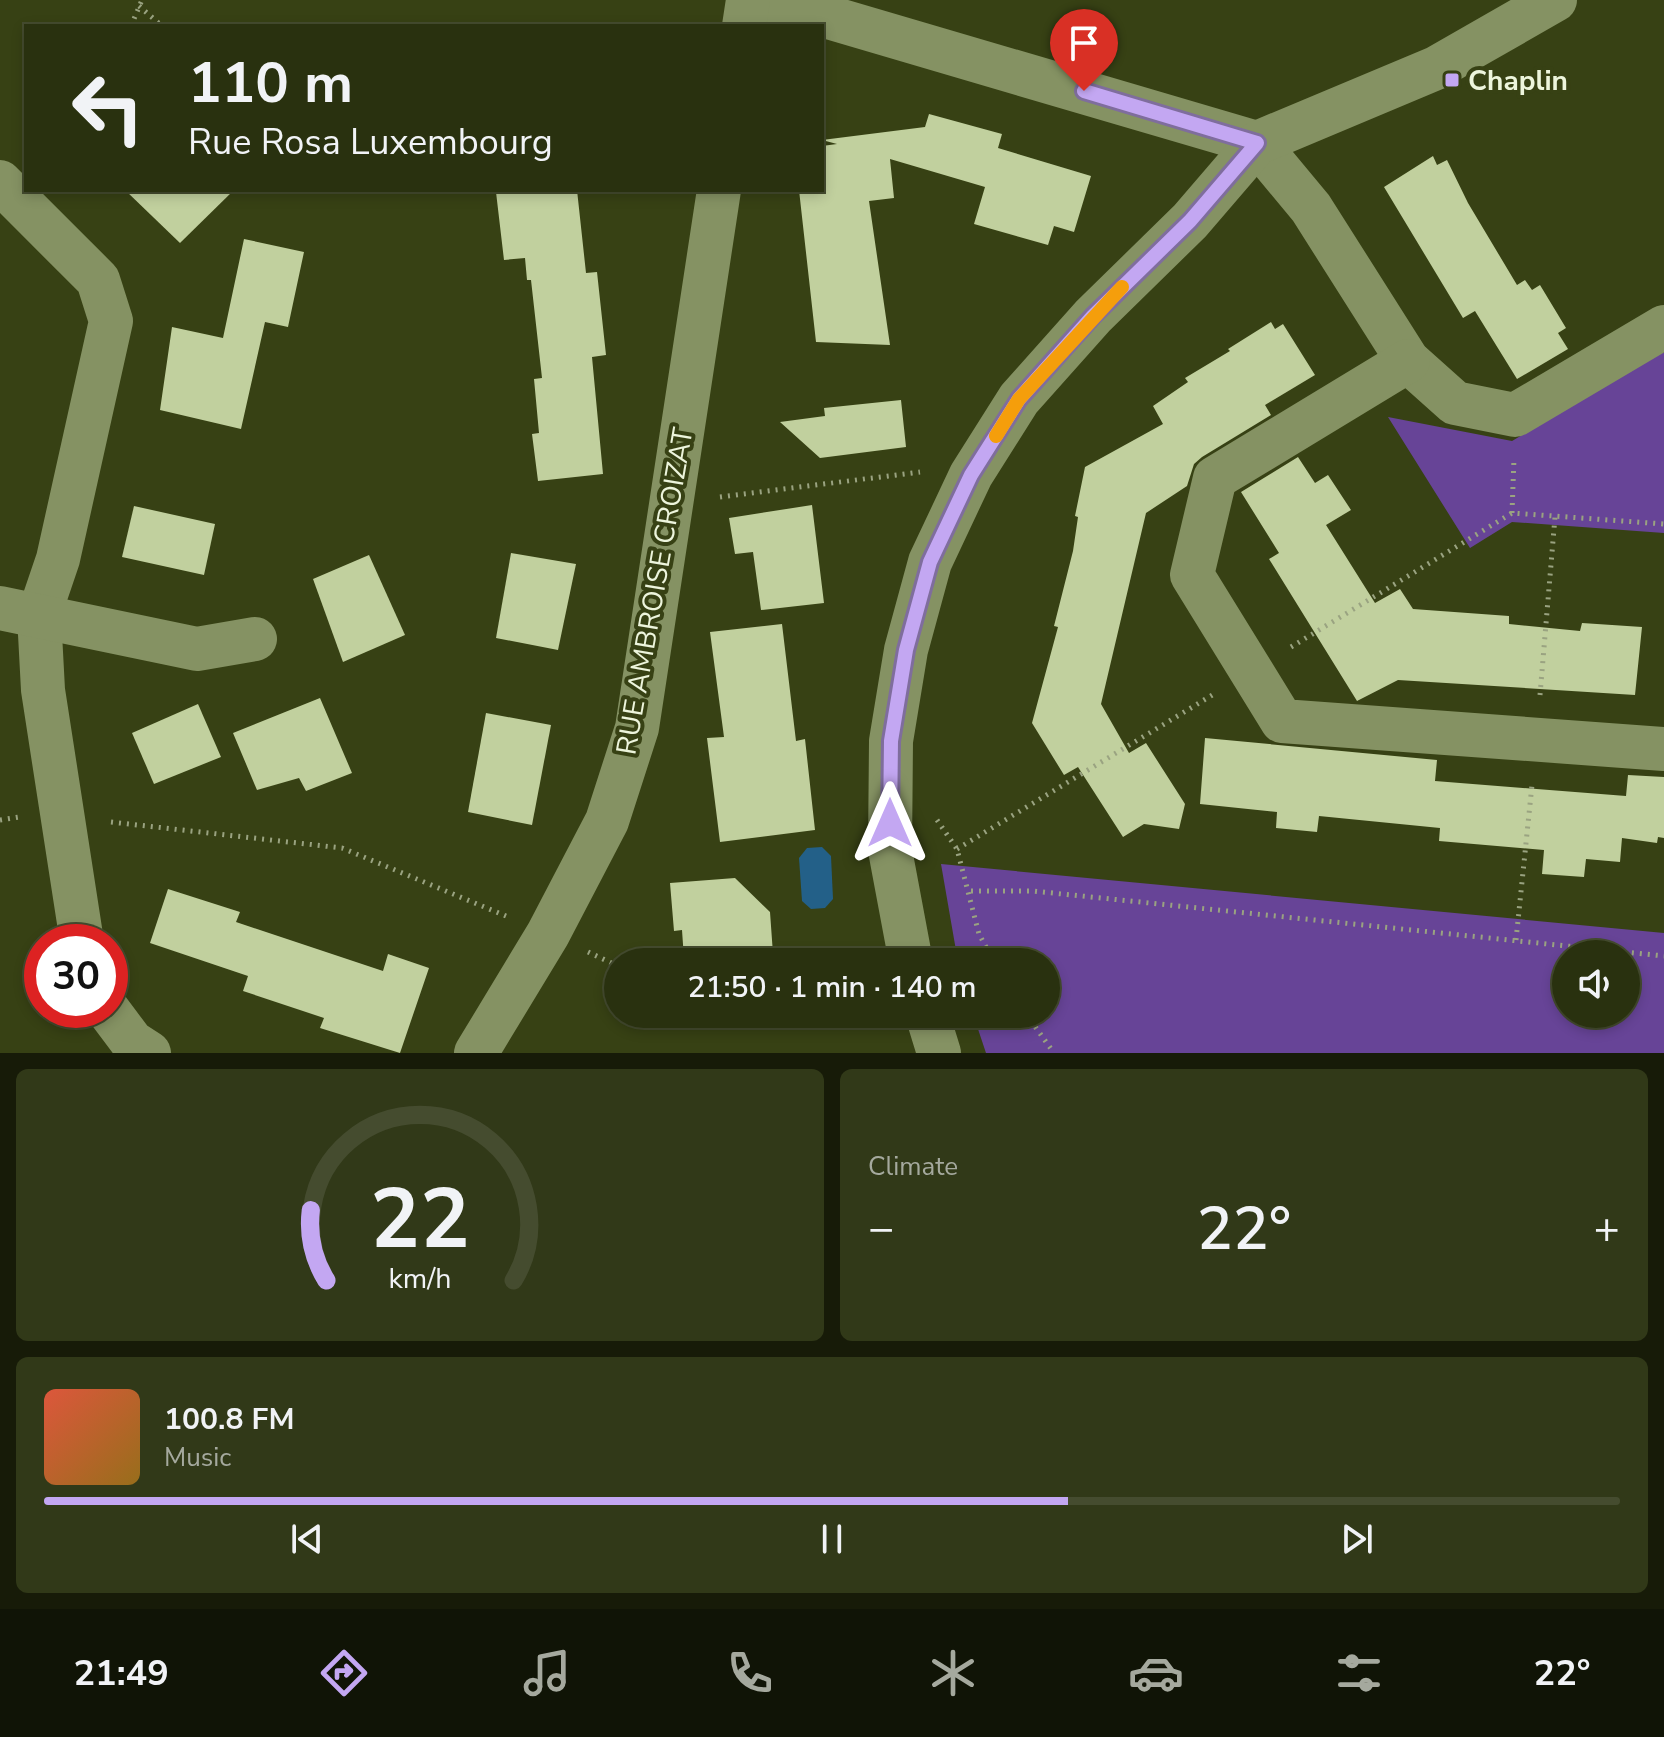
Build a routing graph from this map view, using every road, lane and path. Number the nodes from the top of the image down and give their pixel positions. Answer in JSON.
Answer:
{"nodes":[{"id":1,"x":748,"y":0,"type":"edge"},
{"id":2,"x":770,"y":0,"type":"edge"},
{"id":3,"x":1555,"y":0,"type":"edge"},
{"id":4,"x":141,"y":3,"type":"edge"},
{"id":5,"x":132,"y":24,"type":"edge"},
{"id":6,"x":160,"y":24,"type":"edge"},
{"id":7,"x":744,"y":24,"type":"edge"},
{"id":8,"x":1257,"y":143,"type":"junction"},
{"id":9,"x":0,"y":182,"type":"edge"},
{"id":10,"x":719,"y":192,"type":"edge"},
{"id":11,"x":1664,"y":327,"type":"edge"},
{"id":12,"x":1408,"y":361,"type":"junction"},
{"id":13,"x":1515,"y":415,"type":"junction"},
{"id":14,"x":971,"y":475,"type":"junction"},
{"id":15,"x":671,"y":503,"type":"junction"},
{"id":16,"x":1512,"y":513,"type":"junction"},
{"id":17,"x":1664,"y":524,"type":"edge"},
{"id":18,"x":19,"y":612,"type":"edge"},
{"id":19,"x":255,"y":639,"type":"dead end"},
{"id":20,"x":1251,"y":671,"type":"junction"},
{"id":21,"x":1664,"y":749,"type":"edge"},
{"id":22,"x":61,"y":810,"type":"junction"},
{"id":23,"x":935,"y":817,"type":"dead end"},
{"id":24,"x":0,"y":820,"type":"edge"},
{"id":25,"x":957,"y":849,"type":"junction"},
{"id":26,"x":971,"y":891,"type":"junction"},
{"id":27,"x":79,"y":924,"type":"edge"},
{"id":28,"x":548,"y":934,"type":"junction"},
{"id":29,"x":908,"y":948,"type":"edge"},
{"id":30,"x":986,"y":948,"type":"edge"},
{"id":31,"x":1664,"y":956,"type":"edge"},
{"id":32,"x":604,"y":960,"type":"edge"},
{"id":33,"x":122,"y":1028,"type":"edge"},
{"id":34,"x":931,"y":1028,"type":"edge"},
{"id":35,"x":1036,"y":1028,"type":"edge"},
{"id":36,"x":149,"y":1053,"type":"edge"},
{"id":37,"x":476,"y":1053,"type":"edge"},
{"id":38,"x":939,"y":1053,"type":"edge"},
{"id":39,"x":1054,"y":1053,"type":"edge"}],
"edges":[{"from":1,"to":7,"type":"street"},
{"from":2,"to":8,"type":"street"},
{"from":3,"to":8,"type":"street"},
{"from":4,"to":5,"type":"path"},
{"from":4,"to":6,"type":"path"},
{"from":8,"to":12,"type":"street"},
{"from":8,"to":14,"type":"street"},
{"from":9,"to":18,"type":"street"},
{"from":10,"to":15,"type":"street","name":"RUE AMBROISE CROIZAT"},
{"from":11,"to":13,"type":"street"},
{"from":12,"to":13,"type":"street"},
{"from":12,"to":20,"type":"street"},
{"from":13,"to":16,"type":"path"},
{"from":14,"to":15,"type":"path"},
{"from":14,"to":29,"type":"street"},
{"from":15,"to":28,"type":"street","name":"RUE AMBROISE CROIZAT"},
{"from":16,"to":17,"type":"path"},
{"from":16,"to":20,"type":"path"},
{"from":18,"to":19,"type":"street"},
{"from":18,"to":22,"type":"street"},
{"from":20,"to":21,"type":"street"},
{"from":20,"to":25,"type":"path"},
{"from":22,"to":24,"type":"path"},
{"from":22,"to":27,"type":"street"},
{"from":22,"to":28,"type":"path"},
{"from":23,"to":25,"type":"path"},
{"from":25,"to":26,"type":"path"},
{"from":26,"to":30,"type":"path"},
{"from":26,"to":31,"type":"path"},
{"from":28,"to":32,"type":"path"},
{"from":28,"to":37,"type":"street","name":"RUE AMBROISE CROIZAT"},
{"from":33,"to":36,"type":"street"},
{"from":34,"to":38,"type":"street"},
{"from":35,"to":39,"type":"path"}]}
